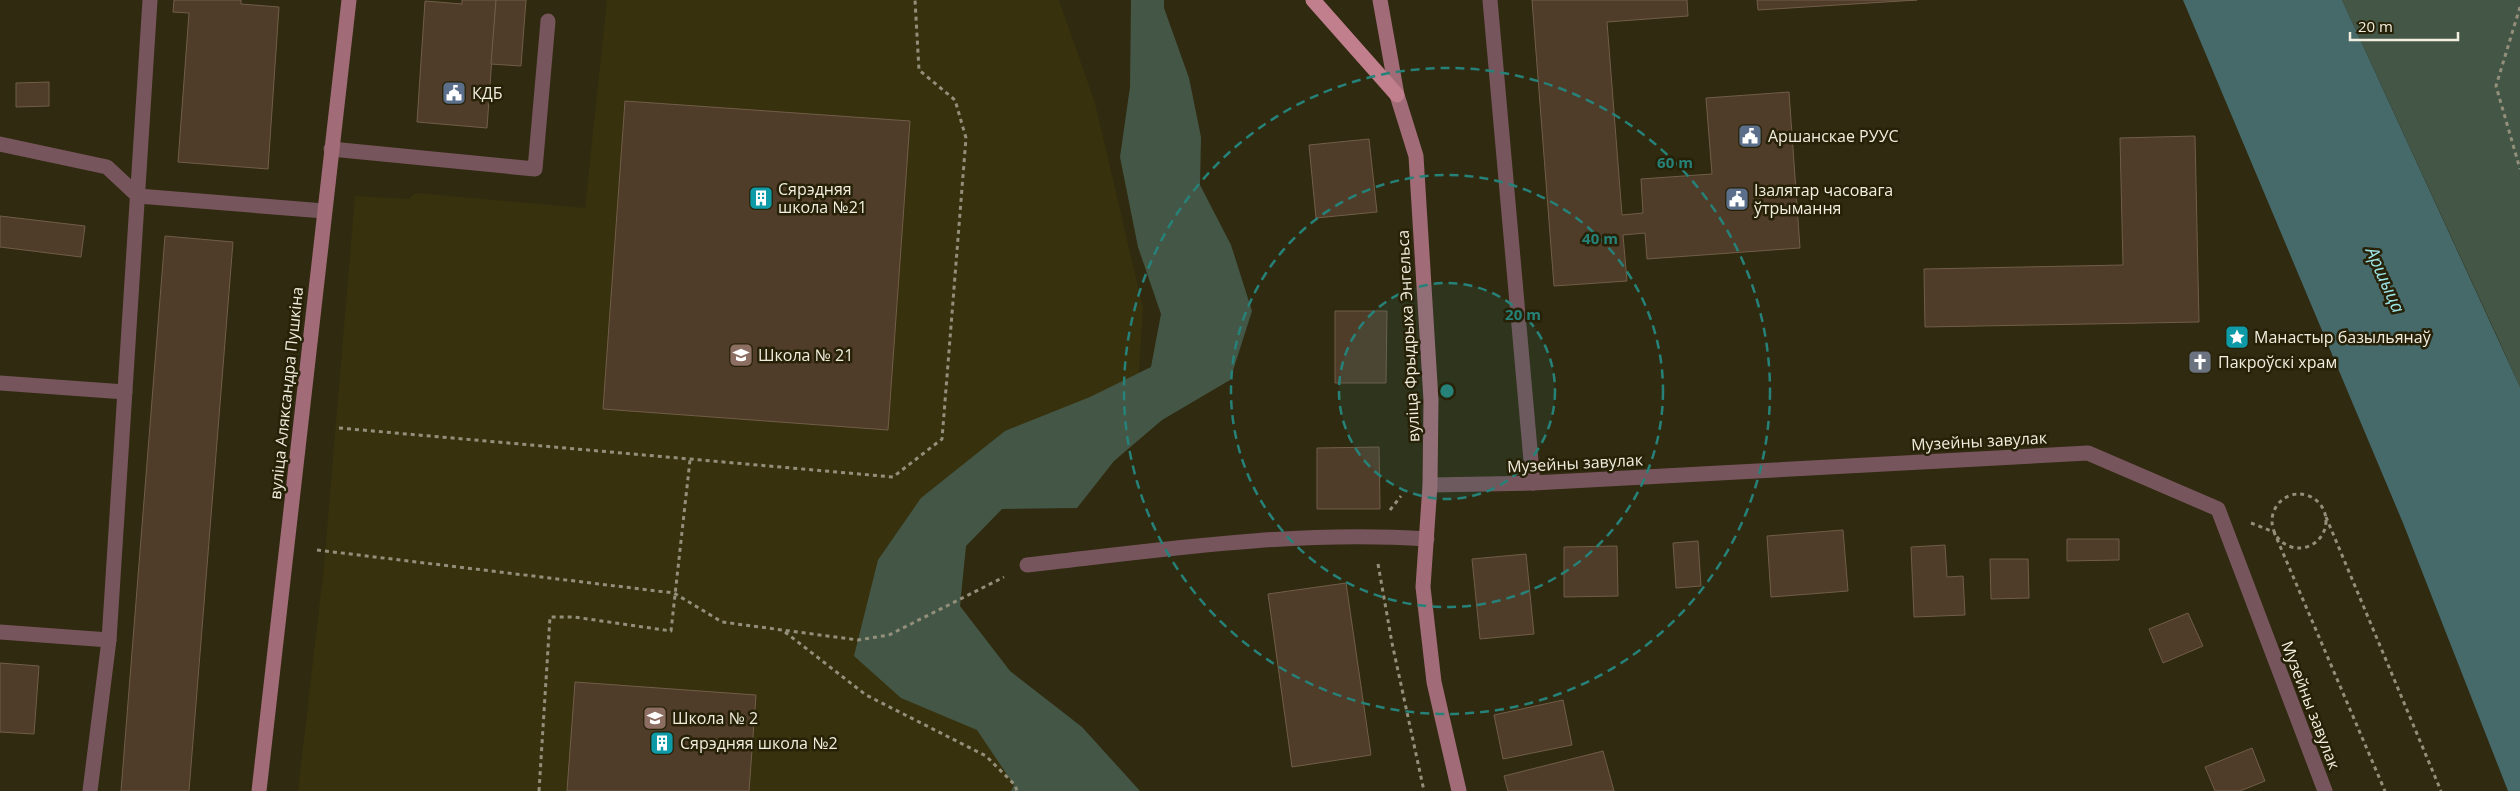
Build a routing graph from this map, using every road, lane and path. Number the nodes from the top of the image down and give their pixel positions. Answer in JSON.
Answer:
{"nodes":[{"id":1,"x":150,"y":0,"type":"edge"},
{"id":2,"x":349,"y":0,"type":"edge"},
{"id":3,"x":916,"y":0,"type":"edge"},
{"id":4,"x":1313,"y":0,"type":"edge"},
{"id":5,"x":1380,"y":0,"type":"edge"},
{"id":6,"x":1490,"y":0,"type":"edge"},
{"id":7,"x":2520,"y":7,"type":"edge"},
{"id":8,"x":548,"y":21,"type":"dead end"},
{"id":9,"x":1397,"y":95,"type":"junction"},
{"id":10,"x":0,"y":144,"type":"edge"},
{"id":11,"x":331,"y":149,"type":"junction"},
{"id":12,"x":2520,"y":169,"type":"edge"},
{"id":13,"x":138,"y":196,"type":"junction"},
{"id":14,"x":324,"y":211,"type":"junction"},
{"id":15,"x":0,"y":383,"type":"edge"},
{"id":16,"x":125,"y":392,"type":"junction"},
{"id":17,"x":339,"y":428,"type":"dead end"},
{"id":18,"x":690,"y":460,"type":"junction"},
{"id":19,"x":1533,"y":483,"type":"junction"},
{"id":20,"x":1430,"y":485,"type":"junction"},
{"id":21,"x":1405,"y":491,"type":"dead end"},
{"id":22,"x":2218,"y":509,"type":"junction"},
{"id":23,"x":2326,"y":517,"type":"junction"},
{"id":24,"x":2274,"y":532,"type":"junction"},
{"id":25,"x":1373,"y":536,"type":"junction"},
{"id":26,"x":1427,"y":539,"type":"junction"},
{"id":27,"x":317,"y":550,"type":"dead end"},
{"id":28,"x":1027,"y":565,"type":"joint"},
{"id":29,"x":674,"y":593,"type":"junction"},
{"id":30,"x":784,"y":631,"type":"junction"},
{"id":31,"x":0,"y":632,"type":"edge"},
{"id":32,"x":109,"y":640,"type":"junction"},
{"id":33,"x":90,"y":791,"type":"edge"},
{"id":34,"x":259,"y":791,"type":"edge"},
{"id":35,"x":539,"y":791,"type":"edge"},
{"id":36,"x":1017,"y":791,"type":"edge"},
{"id":37,"x":1424,"y":791,"type":"edge"},
{"id":38,"x":1459,"y":791,"type":"edge"},
{"id":39,"x":2325,"y":791,"type":"edge"},
{"id":40,"x":2384,"y":791,"type":"edge"},
{"id":41,"x":2441,"y":791,"type":"edge"}],
"edges":[{"from":1,"to":13,"type":"street"},
{"from":2,"to":11,"type":"street","name":"вуліца Аляксандра Пушкіна"},
{"from":3,"to":18,"type":"path"},
{"from":4,"to":9,"type":"main road"},
{"from":5,"to":9,"type":"street","name":"вуліца Фрыдрыха Энгельса"},
{"from":6,"to":19,"type":"street"},
{"from":7,"to":12,"type":"path"},
{"from":8,"to":11,"type":"street"},
{"from":9,"to":20,"type":"street","name":"вуліца Фрыдрыха Энгельса"},
{"from":10,"to":13,"type":"street"},
{"from":11,"to":14,"type":"street","name":"вуліца Аляксандра Пушкіна"},
{"from":13,"to":14,"type":"street"},
{"from":13,"to":16,"type":"street"},
{"from":14,"to":34,"type":"street","name":"вуліца Аляксандра Пушкіна"},
{"from":15,"to":16,"type":"street"},
{"from":16,"to":32,"type":"street"},
{"from":17,"to":18,"type":"path"},
{"from":18,"to":29,"type":"path"},
{"from":19,"to":20,"type":"street","name":"Музейны завулак"},
{"from":19,"to":22,"type":"street","name":"Музейны завулак"},
{"from":20,"to":26,"type":"street","name":"вуліца Фрыдрыха Энгельса"},
{"from":21,"to":25,"type":"path"},
{"from":22,"to":24,"type":"path"},
{"from":22,"to":39,"type":"street","name":"Музейны завулак"},
{"from":23,"to":24,"type":"path"},
{"from":23,"to":24,"type":"path"},
{"from":23,"to":41,"type":"path"},
{"from":24,"to":40,"type":"path"},
{"from":25,"to":26,"type":"street"},
{"from":25,"to":28,"type":"street"},
{"from":25,"to":37,"type":"path"},
{"from":26,"to":38,"type":"street","name":"вуліца Фрыдрыха Энгельса"},
{"from":27,"to":29,"type":"path"},
{"from":28,"to":30,"type":"path"},
{"from":29,"to":30,"type":"path"},
{"from":29,"to":35,"type":"path"},
{"from":30,"to":36,"type":"path"},
{"from":31,"to":32,"type":"street"},
{"from":32,"to":33,"type":"street"}]}
